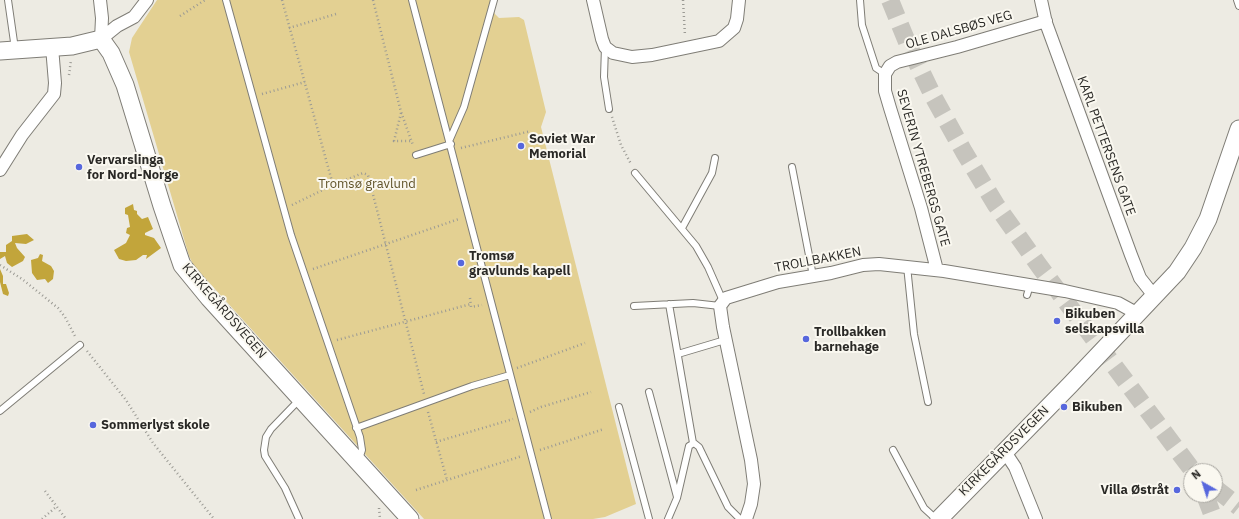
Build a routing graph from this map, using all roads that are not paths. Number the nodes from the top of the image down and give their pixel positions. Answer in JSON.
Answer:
{"nodes":[{"id":1,"x":8,"y":0,"type":"edge"},
{"id":2,"x":100,"y":0,"type":"edge"},
{"id":3,"x":147,"y":0,"type":"edge"},
{"id":4,"x":226,"y":0,"type":"edge"},
{"id":5,"x":412,"y":0,"type":"edge"},
{"id":6,"x":494,"y":0,"type":"edge"},
{"id":7,"x":593,"y":0,"type":"edge"},
{"id":8,"x":739,"y":0,"type":"edge"},
{"id":9,"x":860,"y":0,"type":"edge"},
{"id":10,"x":1041,"y":0,"type":"edge"},
{"id":11,"x":1237,"y":0,"type":"edge"},
{"id":12,"x":1239,"y":6,"type":"edge"},
{"id":13,"x":1046,"y":21,"type":"junction"},
{"id":14,"x":101,"y":39,"type":"junction"},
{"id":15,"x":52,"y":47,"type":"junction"},
{"id":16,"x":605,"y":47,"type":"junction"},
{"id":17,"x":8,"y":51,"type":"edge"},
{"id":18,"x":885,"y":74,"type":"junction"},
{"id":19,"x":609,"y":109,"type":"road end"},
{"id":20,"x":1239,"y":129,"type":"edge"},
{"id":21,"x":451,"y":144,"type":"junction"},
{"id":22,"x":416,"y":155,"type":"road end"},
{"id":23,"x":715,"y":158,"type":"dead end"},
{"id":24,"x":792,"y":167,"type":"dead end"},
{"id":25,"x":0,"y":170,"type":"edge"},
{"id":26,"x":635,"y":173,"type":"road end"},
{"id":27,"x":682,"y":228,"type":"junction"},
{"id":28,"x":907,"y":266,"type":"junction"},
{"id":29,"x":937,"y":270,"type":"junction"},
{"id":30,"x":813,"y":276,"type":"junction"},
{"id":31,"x":1155,"y":296,"type":"junction"},
{"id":32,"x":669,"y":304,"type":"junction"},
{"id":33,"x":722,"y":304,"type":"junction"},
{"id":34,"x":634,"y":306,"type":"dead end"},
{"id":35,"x":1138,"y":314,"type":"junction"},
{"id":36,"x":725,"y":340,"type":"junction"},
{"id":37,"x":80,"y":345,"type":"road end"},
{"id":38,"x":678,"y":354,"type":"junction"},
{"id":39,"x":510,"y":373,"type":"junction"},
{"id":40,"x":649,"y":392,"type":"dead end"},
{"id":41,"x":300,"y":398,"type":"junction"},
{"id":42,"x":928,"y":402,"type":"dead end"},
{"id":43,"x":619,"y":407,"type":"dead end"},
{"id":44,"x":0,"y":411,"type":"edge"},
{"id":45,"x":356,"y":428,"type":"junction"},
{"id":46,"x":693,"y":443,"type":"junction"},
{"id":47,"x":893,"y":450,"type":"dead end"},
{"id":48,"x":1005,"y":452,"type":"junction"},
{"id":49,"x":358,"y":462,"type":"junction"},
{"id":50,"x":677,"y":498,"type":"junction"},
{"id":51,"x":299,"y":519,"type":"edge"},
{"id":52,"x":410,"y":519,"type":"edge"},
{"id":53,"x":548,"y":519,"type":"edge"},
{"id":54,"x":649,"y":519,"type":"edge"},
{"id":55,"x":668,"y":519,"type":"edge"},
{"id":56,"x":740,"y":519,"type":"edge"},
{"id":57,"x":746,"y":519,"type":"edge"},
{"id":58,"x":937,"y":519,"type":"edge"},
{"id":59,"x":1036,"y":519,"type":"edge"}],
"edges":[{"from":1,"to":17,"type":"lane"},
{"from":2,"to":14,"type":"street"},
{"from":3,"to":14,"type":"street"},
{"from":4,"to":45,"type":"lane"},
{"from":5,"to":21,"type":"lane"},
{"from":6,"to":21,"type":"lane"},
{"from":7,"to":16,"type":"street"},
{"from":8,"to":16,"type":"street"},
{"from":9,"to":18,"type":"lane"},
{"from":10,"to":13,"type":"street","name":"KARL PETTERSENS GATE"},
{"from":11,"to":12,"type":"lane"},
{"from":13,"to":18,"type":"street","name":"OLE DALSBØS VEG"},
{"from":13,"to":31,"type":"street","name":"KARL PETTERSENS GATE"},
{"from":14,"to":15,"type":"street"},
{"from":14,"to":41,"type":"street","name":"KIRKEGÅRDSVEGEN"},
{"from":15,"to":17,"type":"street"},
{"from":15,"to":25,"type":"street"},
{"from":16,"to":19,"type":"lane"},
{"from":18,"to":29,"type":"street","name":"SEVERIN YTREBERGS GATE"},
{"from":20,"to":31,"type":"street","name":"KIRKEGÅRDSVEGEN"},
{"from":21,"to":22,"type":"lane"},
{"from":21,"to":39,"type":"lane"},
{"from":23,"to":27,"type":"lane"},
{"from":24,"to":30,"type":"lane"},
{"from":26,"to":27,"type":"lane"},
{"from":27,"to":33,"type":"lane"},
{"from":28,"to":29,"type":"street","name":"TROLLBAKKEN"},
{"from":28,"to":30,"type":"street","name":"TROLLBAKKEN"},
{"from":28,"to":42,"type":"lane"},
{"from":29,"to":35,"type":"street","name":"TROLLBAKKEN"},
{"from":30,"to":33,"type":"street","name":"TROLLBAKKEN"},
{"from":31,"to":35,"type":"street","name":"KIRKEGÅRDSVEGEN"},
{"from":32,"to":33,"type":"lane"},
{"from":32,"to":34,"type":"lane"},
{"from":32,"to":38,"type":"lane"},
{"from":33,"to":36,"type":"street"},
{"from":35,"to":48,"type":"street","name":"KIRKEGÅRDSVEGEN"},
{"from":36,"to":38,"type":"lane"},
{"from":36,"to":57,"type":"street"},
{"from":37,"to":44,"type":"lane"},
{"from":38,"to":46,"type":"lane"},
{"from":39,"to":45,"type":"lane"},
{"from":39,"to":53,"type":"lane"},
{"from":40,"to":50,"type":"lane"},
{"from":41,"to":49,"type":"street","name":"KIRKEGÅRDSVEGEN"},
{"from":41,"to":51,"type":"lane"},
{"from":43,"to":54,"type":"lane"},
{"from":45,"to":49,"type":"lane"},
{"from":46,"to":50,"type":"lane"},
{"from":46,"to":56,"type":"lane"},
{"from":47,"to":58,"type":"lane"},
{"from":48,"to":58,"type":"street","name":"KIRKEGÅRDSVEGEN"},
{"from":48,"to":59,"type":"street"},
{"from":49,"to":52,"type":"street","name":"KIRKEGÅRDSVEGEN"},
{"from":50,"to":55,"type":"lane"}]}
